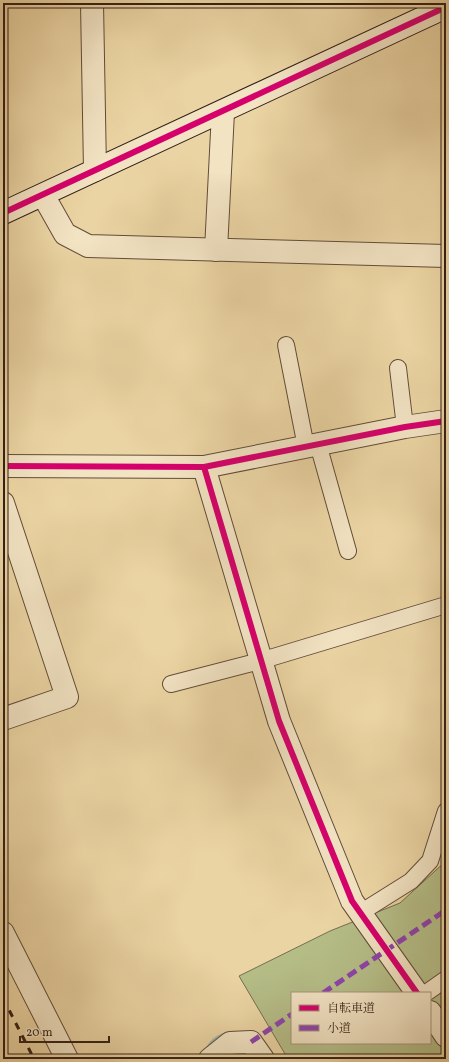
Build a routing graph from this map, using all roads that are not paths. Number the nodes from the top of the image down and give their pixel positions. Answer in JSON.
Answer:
{"nodes":[{"id":1,"x":92,"y":3,"type":"edge"},
{"id":2,"x":446,"y":7,"type":"edge"},
{"id":3,"x":223,"y":112,"type":"junction"},
{"id":4,"x":95,"y":170,"type":"junction"},
{"id":5,"x":43,"y":195,"type":"junction"},
{"id":6,"x":3,"y":213,"type":"edge"},
{"id":7,"x":216,"y":250,"type":"junction"},
{"id":8,"x":446,"y":256,"type":"edge"},
{"id":9,"x":286,"y":345,"type":"dead end"},
{"id":10,"x":398,"y":368,"type":"dead end"},
{"id":11,"x":446,"y":421,"type":"edge"},
{"id":12,"x":405,"y":427,"type":"junction"},
{"id":13,"x":312,"y":446,"type":"junction"},
{"id":14,"x":3,"y":466,"type":"edge"},
{"id":15,"x":204,"y":467,"type":"junction"},
{"id":16,"x":3,"y":503,"type":"edge"},
{"id":17,"x":348,"y":551,"type":"dead end"},
{"id":18,"x":446,"y":605,"type":"edge"},
{"id":19,"x":260,"y":661,"type":"junction"},
{"id":20,"x":170,"y":684,"type":"dead end"},
{"id":21,"x":3,"y":719,"type":"edge"},
{"id":22,"x":446,"y":811,"type":"edge"},
{"id":23,"x":360,"y":913,"type":"junction"},
{"id":24,"x":3,"y":933,"type":"edge"},
{"id":25,"x":446,"y":979,"type":"edge"},
{"id":26,"x":416,"y":992,"type":"edge"},
{"id":27,"x":427,"y":992,"type":"edge"},
{"id":28,"x":431,"y":1014,"type":"edge"},
{"id":29,"x":446,"y":1036,"type":"edge"},
{"id":30,"x":261,"y":1058,"type":"edge"},
{"id":31,"x":67,"y":1059,"type":"edge"},
{"id":32,"x":210,"y":1059,"type":"edge"}],
"edges":[{"from":1,"to":4,"type":"street"},
{"from":2,"to":3,"type":"street"},
{"from":3,"to":4,"type":"street"},
{"from":3,"to":7,"type":"street"},
{"from":4,"to":5,"type":"street"},
{"from":5,"to":6,"type":"street"},
{"from":5,"to":7,"type":"street"},
{"from":7,"to":8,"type":"street"},
{"from":9,"to":13,"type":"lane"},
{"from":10,"to":12,"type":"lane"},
{"from":11,"to":12,"type":"street"},
{"from":12,"to":13,"type":"street"},
{"from":13,"to":15,"type":"street"},
{"from":13,"to":17,"type":"lane"},
{"from":14,"to":15,"type":"street"},
{"from":15,"to":19,"type":"street"},
{"from":16,"to":21,"type":"street"},
{"from":18,"to":19,"type":"lane"},
{"from":19,"to":20,"type":"lane"},
{"from":19,"to":23,"type":"street"},
{"from":22,"to":23,"type":"lane"},
{"from":23,"to":26,"type":"street"},
{"from":24,"to":31,"type":"street"},
{"from":25,"to":27,"type":"lane"},
{"from":28,"to":29,"type":"street"},
{"from":30,"to":32,"type":"street"}]}
